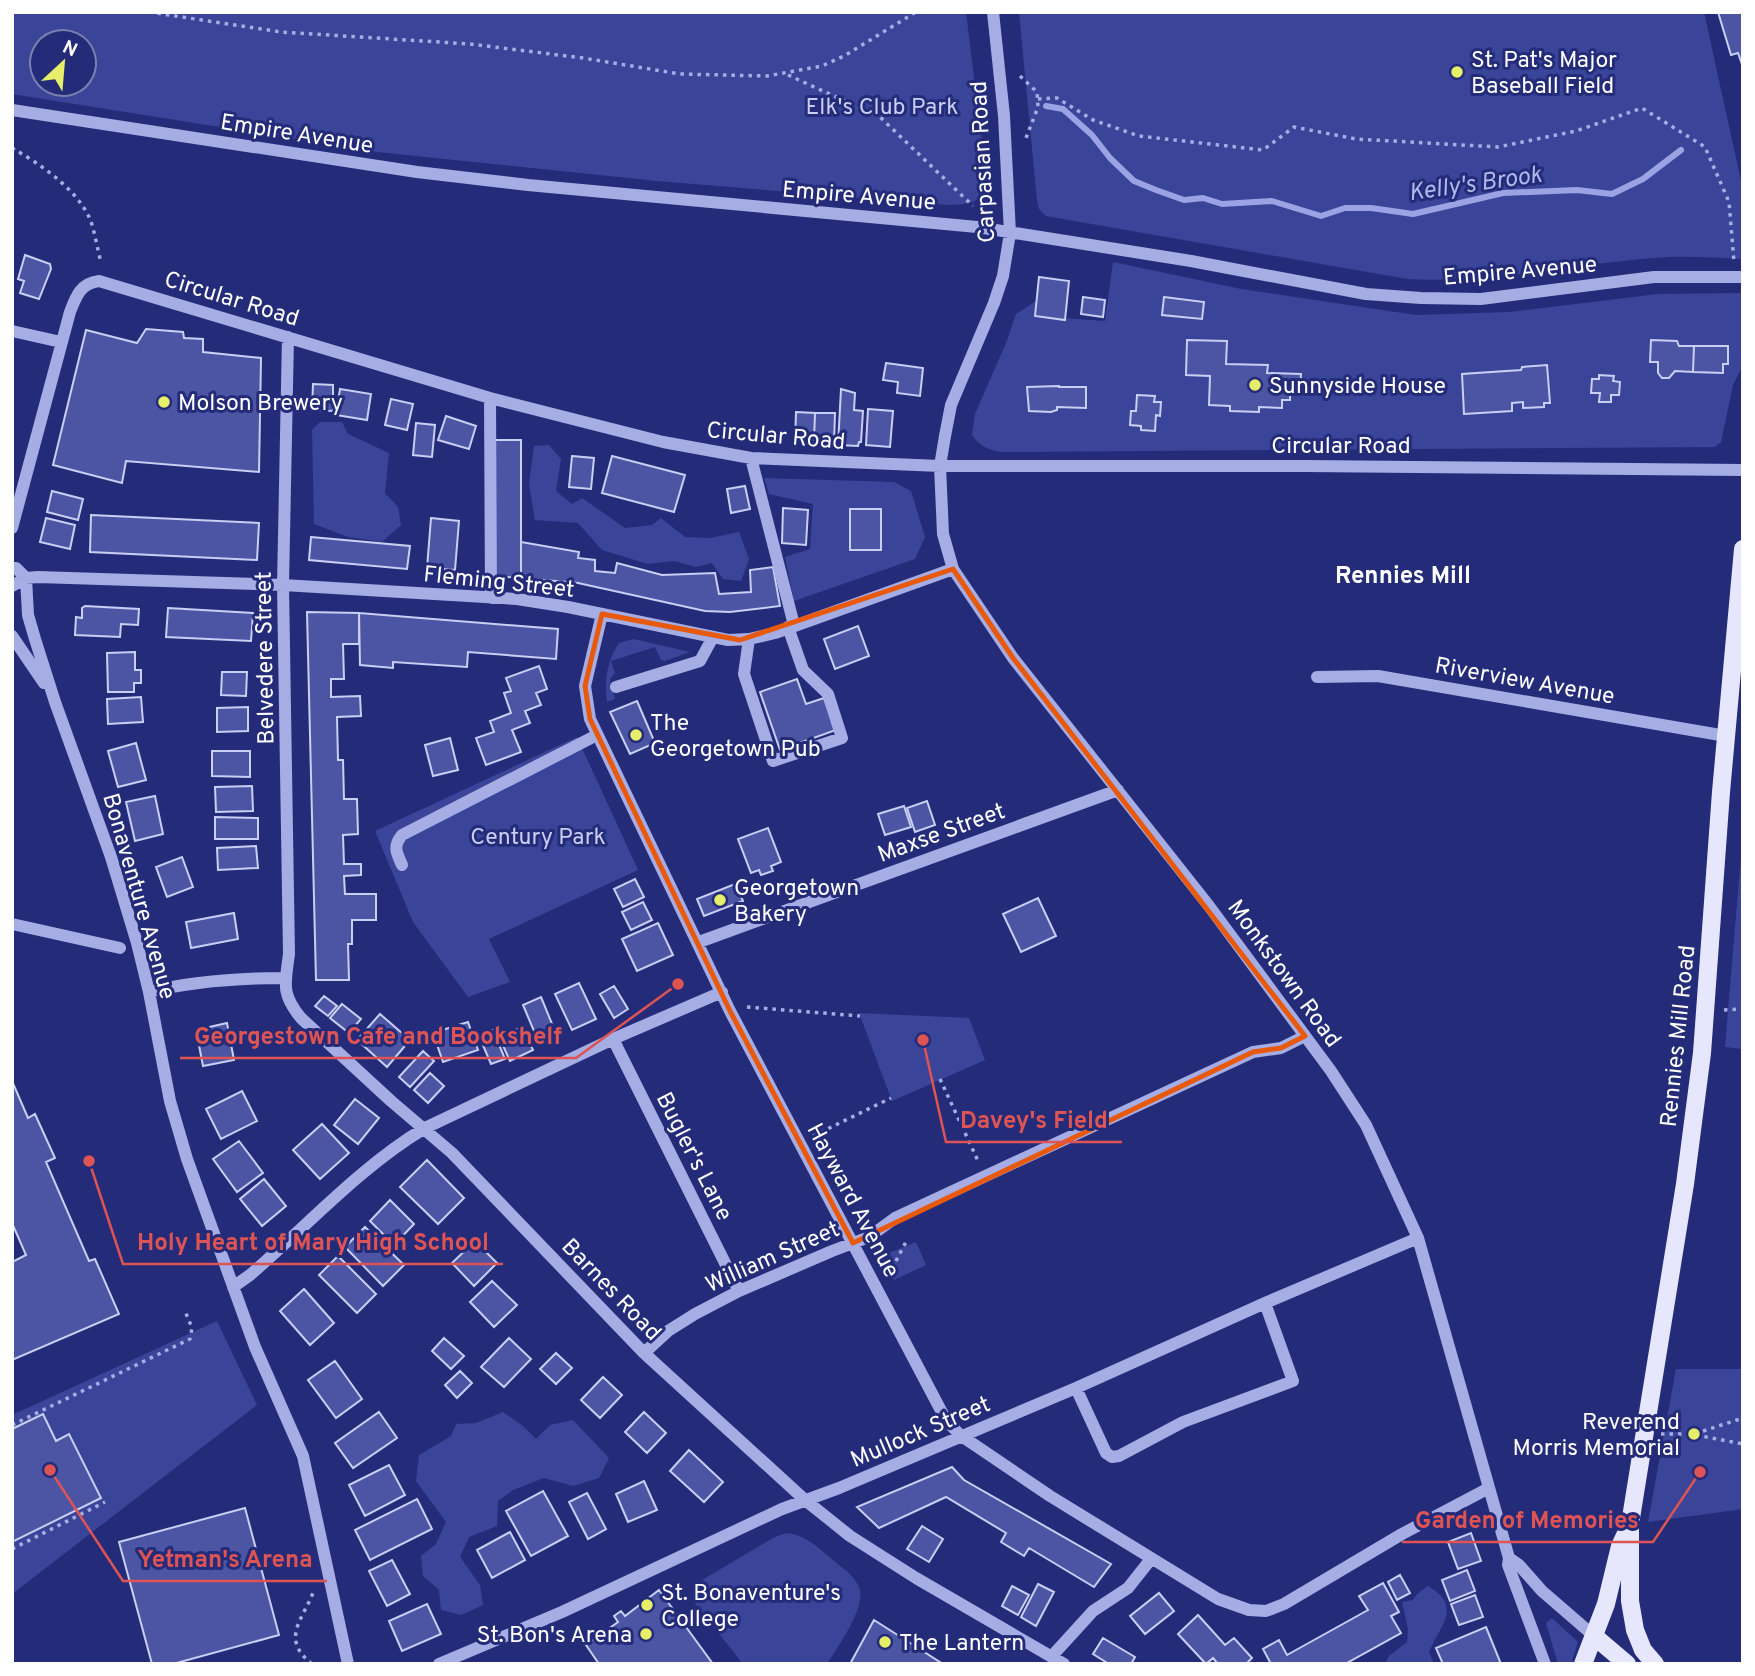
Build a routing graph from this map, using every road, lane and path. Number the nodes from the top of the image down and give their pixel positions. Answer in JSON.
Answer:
{"nodes":[{"id":1,"x":149,"y":12,"type":"edge"},
{"id":2,"x":916,"y":12,"type":"edge"},
{"id":3,"x":993,"y":12,"type":"edge"},
{"id":4,"x":786,"y":74,"type":"junction"},
{"id":5,"x":1020,"y":76,"type":"dead end"},
{"id":6,"x":1038,"y":99,"type":"junction"},
{"id":7,"x":12,"y":110,"type":"edge"},
{"id":8,"x":1026,"y":138,"type":"dead end"},
{"id":9,"x":12,"y":148,"type":"edge"},
{"id":10,"x":973,"y":206,"type":"dead end"},
{"id":11,"x":1010,"y":233,"type":"junction"},
{"id":12,"x":101,"y":262,"type":"dead end"},
{"id":13,"x":1734,"y":262,"type":"dead end"},
{"id":14,"x":1743,"y":277,"type":"edge"},
{"id":15,"x":12,"y":331,"type":"edge"},
{"id":16,"x":288,"y":337,"type":"junction"},
{"id":17,"x":61,"y":342,"type":"junction"},
{"id":18,"x":490,"y":398,"type":"junction"},
{"id":19,"x":751,"y":458,"type":"junction"},
{"id":20,"x":940,"y":466,"type":"junction"},
{"id":21,"x":1743,"y":470,"type":"edge"},
{"id":22,"x":12,"y":528,"type":"edge"},
{"id":23,"x":1743,"y":549,"type":"edge"},
{"id":24,"x":12,"y":568,"type":"edge"},
{"id":25,"x":953,"y":569,"type":"junction"},
{"id":26,"x":26,"y":578,"type":"junction"},
{"id":27,"x":283,"y":585,"type":"junction"},
{"id":28,"x":12,"y":586,"type":"edge"},
{"id":29,"x":491,"y":598,"type":"junction"},
{"id":30,"x":602,"y":614,"type":"junction"},
{"id":31,"x":791,"y":626,"type":"junction"},
{"id":32,"x":12,"y":636,"type":"edge"},
{"id":33,"x":713,"y":637,"type":"junction"},
{"id":34,"x":749,"y":639,"type":"junction"},
{"id":35,"x":1317,"y":677,"type":"dead end"},
{"id":36,"x":616,"y":687,"type":"dead end"},
{"id":37,"x":55,"y":702,"type":"junction"},
{"id":38,"x":597,"y":735,"type":"junction"},
{"id":39,"x":1726,"y":736,"type":"junction"},
{"id":40,"x":1118,"y":790,"type":"junction"},
{"id":41,"x":402,"y":865,"type":"dead end"},
{"id":42,"x":12,"y":924,"type":"edge"},
{"id":43,"x":699,"y":942,"type":"junction"},
{"id":44,"x":120,"y":948,"type":"dead end"},
{"id":45,"x":285,"y":978,"type":"junction"},
{"id":46,"x":149,"y":992,"type":"junction"},
{"id":47,"x":722,"y":992,"type":"junction"},
{"id":48,"x":745,"y":1007,"type":"dead end"},
{"id":49,"x":1723,"y":1010,"type":"dead end"},
{"id":50,"x":1743,"y":1010,"type":"edge"},
{"id":51,"x":860,"y":1016,"type":"dead end"},
{"id":52,"x":1305,"y":1036,"type":"junction"},
{"id":53,"x":613,"y":1039,"type":"junction"},
{"id":54,"x":940,"y":1079,"type":"dead end"},
{"id":55,"x":891,"y":1098,"type":"dead end"},
{"id":56,"x":425,"y":1128,"type":"junction"},
{"id":57,"x":813,"y":1136,"type":"dead end"},
{"id":58,"x":981,"y":1166,"type":"dead end"},
{"id":59,"x":1418,"y":1238,"type":"junction"},
{"id":60,"x":907,"y":1240,"type":"dead end"},
{"id":61,"x":853,"y":1243,"type":"junction"},
{"id":62,"x":888,"y":1276,"type":"dead end"},
{"id":63,"x":233,"y":1287,"type":"junction"},
{"id":64,"x":739,"y":1291,"type":"junction"},
{"id":65,"x":1265,"y":1303,"type":"junction"},
{"id":66,"x":185,"y":1311,"type":"dead end"},
{"id":67,"x":644,"y":1353,"type":"junction"},
{"id":68,"x":1076,"y":1388,"type":"junction"},
{"id":69,"x":1743,"y":1418,"type":"edge"},
{"id":70,"x":12,"y":1425,"type":"edge"},
{"id":71,"x":1659,"y":1434,"type":"dead end"},
{"id":72,"x":1694,"y":1434,"type":"junction"},
{"id":73,"x":960,"y":1435,"type":"junction"},
{"id":74,"x":1743,"y":1444,"type":"edge"},
{"id":75,"x":1489,"y":1488,"type":"junction"},
{"id":76,"x":805,"y":1500,"type":"junction"},
{"id":77,"x":105,"y":1502,"type":"dead end"},
{"id":78,"x":1630,"y":1524,"type":"junction"},
{"id":79,"x":12,"y":1549,"type":"edge"},
{"id":80,"x":1510,"y":1558,"type":"junction"},
{"id":81,"x":1151,"y":1559,"type":"junction"},
{"id":82,"x":314,"y":1590,"type":"dead end"},
{"id":83,"x":1594,"y":1636,"type":"junction"},
{"id":84,"x":1052,"y":1656,"type":"junction"},
{"id":85,"x":312,"y":1664,"type":"edge"},
{"id":86,"x":348,"y":1664,"type":"edge"},
{"id":87,"x":439,"y":1664,"type":"edge"},
{"id":88,"x":1065,"y":1664,"type":"edge"},
{"id":89,"x":1545,"y":1664,"type":"edge"},
{"id":90,"x":1583,"y":1664,"type":"edge"},
{"id":91,"x":1627,"y":1664,"type":"edge"},
{"id":92,"x":1655,"y":1664,"type":"edge"}],
"edges":[{"from":1,"to":4,"type":"path"},
{"from":2,"to":4,"type":"path"},
{"from":3,"to":11,"type":"street","name":"Carpasian Road"},
{"from":4,"to":10,"type":"path"},
{"from":5,"to":6,"type":"path"},
{"from":6,"to":8,"type":"path"},
{"from":6,"to":13,"type":"path"},
{"from":7,"to":11,"type":"street","name":"Empire Avenue"},
{"from":9,"to":12,"type":"path"},
{"from":11,"to":14,"type":"street","name":"Empire Avenue"},
{"from":11,"to":20,"type":"street","name":"Carpasian Road"},
{"from":15,"to":17,"type":"street"},
{"from":16,"to":17,"type":"street","name":"Circular Road"},
{"from":16,"to":18,"type":"street","name":"Circular Road"},
{"from":16,"to":27,"type":"street","name":"Belvedere Street"},
{"from":17,"to":22,"type":"street","name":"Circular Road"},
{"from":18,"to":19,"type":"street","name":"Circular Road"},
{"from":18,"to":29,"type":"street"},
{"from":19,"to":20,"type":"street","name":"Circular Road"},
{"from":19,"to":31,"type":"street"},
{"from":20,"to":21,"type":"street","name":"Circular Road"},
{"from":20,"to":25,"type":"street","name":"Monkstown Road"},
{"from":23,"to":39,"type":"main road","name":"Rennies Mill Road"},
{"from":24,"to":26,"type":"street"},
{"from":25,"to":31,"type":"street","name":"Fleming Street"},
{"from":25,"to":40,"type":"street","name":"Monkstown Road"},
{"from":26,"to":27,"type":"street","name":"Fleming Street"},
{"from":26,"to":28,"type":"street"},
{"from":26,"to":37,"type":"street","name":"Bonaventure Avenue"},
{"from":27,"to":29,"type":"street","name":"Fleming Street"},
{"from":27,"to":45,"type":"street","name":"Belvedere Street"},
{"from":29,"to":30,"type":"street","name":"Fleming Street"},
{"from":30,"to":33,"type":"street","name":"Fleming Street"},
{"from":30,"to":38,"type":"street","name":"Hayward Avenue"},
{"from":31,"to":34,"type":"street","name":"Fleming Street"},
{"from":31,"to":34,"type":"street"},
{"from":32,"to":37,"type":"street","name":"Bonaventure Avenue"},
{"from":33,"to":34,"type":"street","name":"Fleming Street"},
{"from":33,"to":36,"type":"street"},
{"from":35,"to":39,"type":"street","name":"Riverview Avenue"},
{"from":37,"to":46,"type":"street","name":"Bonaventure Avenue"},
{"from":38,"to":41,"type":"street"},
{"from":38,"to":43,"type":"street","name":"Hayward Avenue"},
{"from":39,"to":78,"type":"main road","name":"Rennies Mill Road"},
{"from":40,"to":43,"type":"street","name":"Maxse Street"},
{"from":40,"to":52,"type":"street","name":"Monkstown Road"},
{"from":42,"to":44,"type":"street"},
{"from":43,"to":47,"type":"street","name":"Hayward Avenue"},
{"from":45,"to":46,"type":"street"},
{"from":45,"to":56,"type":"street","name":"Barnes Road"},
{"from":46,"to":63,"type":"street","name":"Bonaventure Avenue"},
{"from":47,"to":53,"type":"street"},
{"from":47,"to":61,"type":"street","name":"Hayward Avenue"},
{"from":48,"to":51,"type":"path"},
{"from":49,"to":50,"type":"path"},
{"from":52,"to":59,"type":"street","name":"Monkstown Road"},
{"from":52,"to":61,"type":"street","name":"William Street"},
{"from":53,"to":56,"type":"street"},
{"from":53,"to":64,"type":"street","name":"Bugler's Lane"},
{"from":54,"to":58,"type":"path"},
{"from":55,"to":57,"type":"path"},
{"from":56,"to":63,"type":"street"},
{"from":56,"to":67,"type":"street","name":"Barnes Road"},
{"from":59,"to":65,"type":"street","name":"Mullock Street"},
{"from":59,"to":75,"type":"street","name":"Monkstown Road"},
{"from":60,"to":62,"type":"path"},
{"from":61,"to":64,"type":"street","name":"William Street"},
{"from":61,"to":73,"type":"street","name":"Hayward Avenue"},
{"from":63,"to":86,"type":"street","name":"Bonaventure Avenue"},
{"from":64,"to":67,"type":"street","name":"William Street"},
{"from":65,"to":68,"type":"street","name":"Mullock Street"},
{"from":65,"to":68,"type":"street"},
{"from":66,"to":70,"type":"path"},
{"from":67,"to":76,"type":"street","name":"Barnes Road"},
{"from":68,"to":73,"type":"street","name":"Mullock Street"},
{"from":69,"to":72,"type":"path"},
{"from":71,"to":72,"type":"path"},
{"from":72,"to":74,"type":"path"},
{"from":73,"to":76,"type":"street","name":"Mullock Street"},
{"from":73,"to":81,"type":"street","name":"Hayward Avenue"},
{"from":75,"to":80,"type":"street","name":"Monkstown Road"},
{"from":75,"to":81,"type":"street","name":"Hayward Avenue"},
{"from":76,"to":84,"type":"street","name":"Barnes Road"},
{"from":76,"to":87,"type":"street","name":"Mullock Street"},
{"from":77,"to":79,"type":"path"},
{"from":78,"to":83,"type":"main road","name":"Rennies Mill Road"},
{"from":78,"to":92,"type":"main road","name":"Rennies Mill Road"},
{"from":80,"to":83,"type":"street","name":"Monkstown Road"},
{"from":80,"to":89,"type":"street","name":"Monkstown Road"},
{"from":81,"to":84,"type":"street"},
{"from":82,"to":85,"type":"path"},
{"from":83,"to":90,"type":"main road","name":"Rennies Mill Road"},
{"from":83,"to":91,"type":"main road"},
{"from":84,"to":88,"type":"street","name":"Barnes Road"}]}
